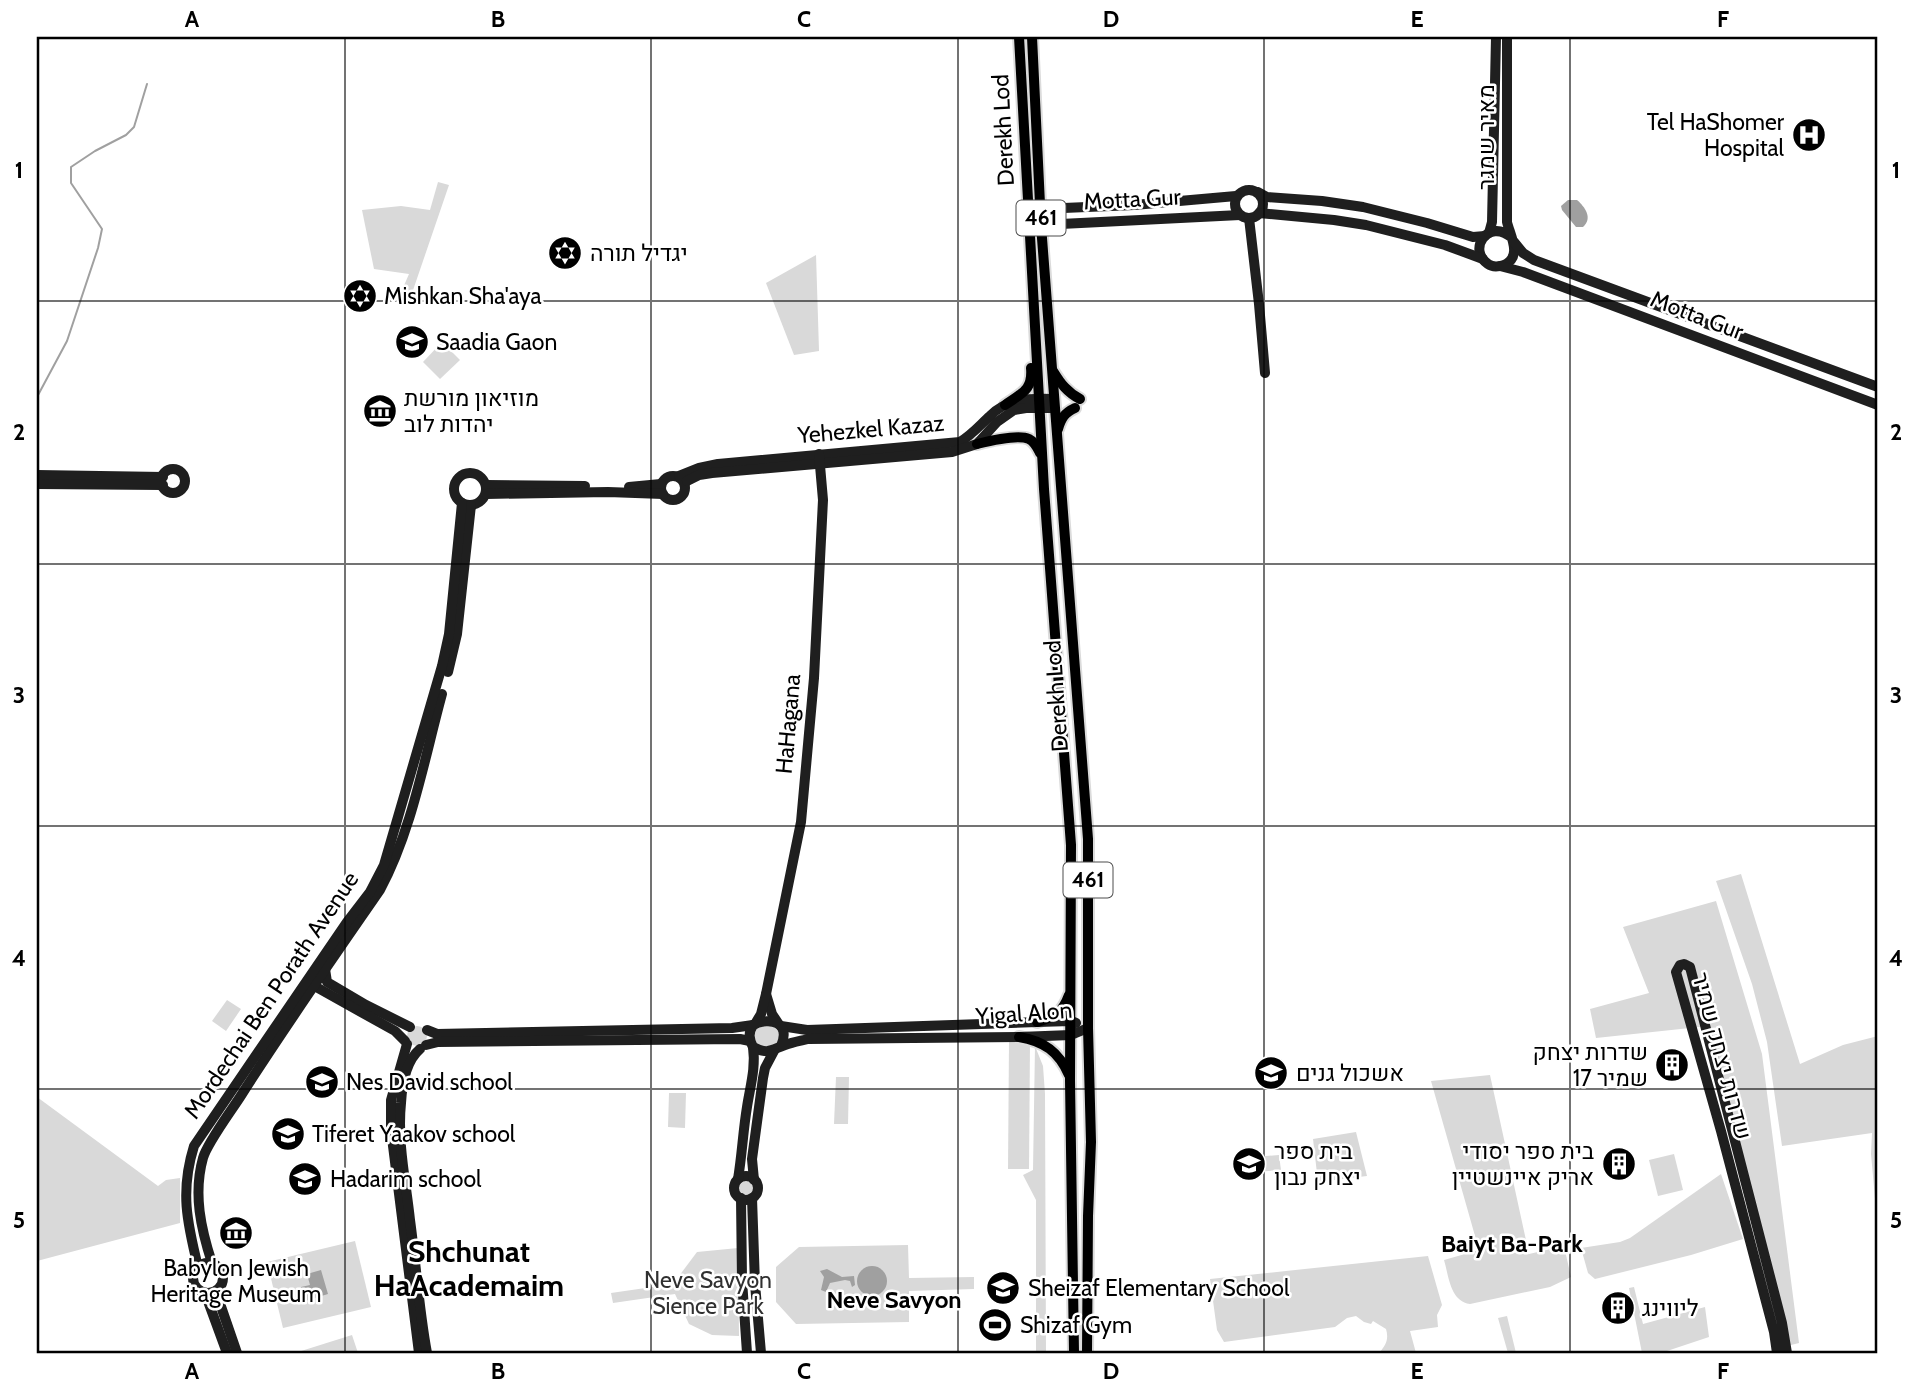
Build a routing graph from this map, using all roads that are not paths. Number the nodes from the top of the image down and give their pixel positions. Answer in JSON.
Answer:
{"nodes":[{"id":1,"x":1019,"y":37,"type":"edge"},
{"id":2,"x":1032,"y":37,"type":"edge"},
{"id":3,"x":1496,"y":37,"type":"edge"},
{"id":4,"x":1507,"y":37,"type":"edge"},
{"id":5,"x":1258,"y":192,"type":"junction"},
{"id":6,"x":1236,"y":196,"type":"junction"},
{"id":7,"x":1040,"y":209,"type":"junction"},
{"id":8,"x":1249,"y":215,"type":"junction"},
{"id":9,"x":1029,"y":217,"type":"junction"},
{"id":10,"x":1041,"y":225,"type":"junction"},
{"id":11,"x":1487,"y":234,"type":"junction"},
{"id":12,"x":1512,"y":239,"type":"junction"},
{"id":13,"x":1030,"y":246,"type":"junction"},
{"id":14,"x":1483,"y":259,"type":"junction"},
{"id":15,"x":1500,"y":266,"type":"junction"},
{"id":16,"x":1052,"y":369,"type":"junction"},
{"id":17,"x":1265,"y":373,"type":"dead end"},
{"id":18,"x":1878,"y":387,"type":"edge"},
{"id":19,"x":1040,"y":403,"type":"junction"},
{"id":20,"x":1054,"y":403,"type":"junction"},
{"id":21,"x":1005,"y":405,"type":"junction"},
{"id":22,"x":1878,"y":405,"type":"edge"},
{"id":23,"x":1056,"y":432,"type":"junction"},
{"id":24,"x":977,"y":444,"type":"junction"},
{"id":25,"x":820,"y":459,"type":"junction"},
{"id":26,"x":1043,"y":473,"type":"junction"},
{"id":27,"x":37,"y":475,"type":"edge"},
{"id":28,"x":681,"y":479,"type":"junction"},
{"id":29,"x":37,"y":484,"type":"edge"},
{"id":30,"x":662,"y":489,"type":"junction"},
{"id":31,"x":486,"y":490,"type":"junction"},
{"id":32,"x":466,"y":504,"type":"junction"},
{"id":33,"x":326,"y":969,"type":"junction"},
{"id":34,"x":1072,"y":982,"type":"junction"},
{"id":35,"x":310,"y":983,"type":"junction"},
{"id":36,"x":766,"y":994,"type":"junction"},
{"id":37,"x":1071,"y":1021,"type":"junction"},
{"id":38,"x":1037,"y":1022,"type":"junction"},
{"id":39,"x":754,"y":1024,"type":"junction"},
{"id":40,"x":780,"y":1025,"type":"junction"},
{"id":41,"x":410,"y":1027,"type":"junction"},
{"id":42,"x":1088,"y":1028,"type":"junction"},
{"id":43,"x":427,"y":1030,"type":"junction"},
{"id":44,"x":1071,"y":1035,"type":"junction"},
{"id":45,"x":1018,"y":1037,"type":"junction"},
{"id":46,"x":406,"y":1042,"type":"junction"},
{"id":47,"x":751,"y":1044,"type":"junction"},
{"id":48,"x":423,"y":1047,"type":"junction"},
{"id":49,"x":777,"y":1049,"type":"junction"},
{"id":50,"x":1070,"y":1082,"type":"junction"},
{"id":51,"x":738,"y":1179,"type":"junction"},
{"id":52,"x":754,"y":1180,"type":"junction"},
{"id":53,"x":746,"y":1198,"type":"junction"},
{"id":54,"x":212,"y":1263,"type":"junction"},
{"id":55,"x":198,"y":1267,"type":"junction"},
{"id":56,"x":210,"y":1292,"type":"junction"},
{"id":57,"x":227,"y":1353,"type":"edge"},
{"id":58,"x":237,"y":1353,"type":"edge"},
{"id":59,"x":419,"y":1353,"type":"edge"},
{"id":60,"x":427,"y":1353,"type":"edge"},
{"id":61,"x":747,"y":1353,"type":"edge"},
{"id":62,"x":761,"y":1353,"type":"edge"},
{"id":63,"x":1074,"y":1353,"type":"edge"},
{"id":64,"x":1087,"y":1353,"type":"edge"},
{"id":65,"x":1777,"y":1353,"type":"edge"},
{"id":66,"x":1787,"y":1353,"type":"edge"}],
"edges":[{"from":1,"to":9,"type":"main road","name":"Derekh Lod","number":"461"},
{"from":2,"to":7,"type":"main road","name":"Derekh Lod","number":"461"},
{"from":3,"to":11,"type":"street","name":"מאיר שמגר"},
{"from":4,"to":12,"type":"street","name":"מאיר שמגר"},
{"from":5,"to":6,"type":"street"},
{"from":5,"to":8,"type":"street"},
{"from":5,"to":11,"type":"street"},
{"from":6,"to":7,"type":"street","name":"Motta Gur"},
{"from":6,"to":8,"type":"street"},
{"from":7,"to":9,"type":"street"},
{"from":7,"to":10,"type":"main road","name":"Derekh Lod","number":"461"},
{"from":8,"to":10,"type":"street","name":"Motta Gur"},
{"from":8,"to":14,"type":"street","name":"Motta Gur"},
{"from":8,"to":17,"type":"street"},
{"from":9,"to":10,"type":"street"},
{"from":9,"to":13,"type":"main road","name":"Derekh Lod","number":"461"},
{"from":10,"to":16,"type":"main road","name":"Derekh Lod","number":"461"},
{"from":11,"to":12,"type":"street"},
{"from":11,"to":14,"type":"street"},
{"from":12,"to":15,"type":"street"},
{"from":12,"to":18,"type":"street","name":"Motta Gur"},
{"from":13,"to":19,"type":"main road","name":"Derekh Lod","number":"461"},
{"from":13,"to":21,"type":"main road"},
{"from":14,"to":15,"type":"street"},
{"from":15,"to":22,"type":"street","name":"Motta Gur"},
{"from":16,"to":20,"type":"main road","name":"Derekh Lod","number":"461"},
{"from":16,"to":23,"type":"main road"},
{"from":19,"to":20,"type":"street","name":"Yehezkel Kazaz"},
{"from":19,"to":21,"type":"street","name":"Yehezkel Kazaz"},
{"from":19,"to":24,"type":"street","name":"Yehezkel Kazaz"},
{"from":19,"to":26,"type":"main road","name":"Derekh Lod","number":"461"},
{"from":20,"to":23,"type":"main road","name":"Derekh Lod","number":"461"},
{"from":21,"to":25,"type":"street","name":"Yehezkel Kazaz"},
{"from":23,"to":42,"type":"main road","name":"Derekh Lod","number":"461"},
{"from":24,"to":25,"type":"street","name":"Yehezkel Kazaz"},
{"from":24,"to":26,"type":"main road"},
{"from":25,"to":28,"type":"street","name":"Yehezkel Kazaz"},
{"from":25,"to":36,"type":"street","name":"HaHagana"},
{"from":26,"to":34,"type":"main road","name":"Derekh Lod","number":"461"},
{"from":27,"to":29,"type":"street"},
{"from":28,"to":30,"type":"street"},
{"from":28,"to":30,"type":"street"},
{"from":30,"to":31,"type":"street"},
{"from":31,"to":32,"type":"street"},
{"from":31,"to":32,"type":"street"},
{"from":32,"to":33,"type":"street","name":"Mordechai Ben Porath Avenue"},
{"from":32,"to":35,"type":"street","name":"Mordechai Ben Porath Avenue"},
{"from":33,"to":35,"type":"street","name":"Mordechai Ben Porath Avenue"},
{"from":33,"to":41,"type":"street"},
{"from":34,"to":37,"type":"main road","name":"Derekh Lod","number":"461"},
{"from":34,"to":38,"type":"main road"},
{"from":35,"to":46,"type":"street"},
{"from":35,"to":54,"type":"street","name":"Mordechai Ben Porath Avenue"},
{"from":35,"to":55,"type":"street","name":"Mordechai Ben Porath Avenue"},
{"from":36,"to":39,"type":"street","name":"HaHagana"},
{"from":36,"to":40,"type":"street"},
{"from":37,"to":38,"type":"street","name":"Yigal Alon"},
{"from":37,"to":42,"type":"street","name":"Yigal Alon"},
{"from":37,"to":44,"type":"main road","name":"Derekh Lod","number":"461"},
{"from":38,"to":40,"type":"street","name":"Yigal Alon"},
{"from":39,"to":40,"type":"street"},
{"from":39,"to":43,"type":"street"},
{"from":39,"to":47,"type":"street"},
{"from":40,"to":49,"type":"street"},
{"from":41,"to":43,"type":"street"},
{"from":41,"to":46,"type":"street"},
{"from":42,"to":44,"type":"street","name":"Yigal Alon"},
{"from":42,"to":64,"type":"main road","name":"Derekh Lod","number":"461"},
{"from":43,"to":48,"type":"street"},
{"from":44,"to":45,"type":"street","name":"Yigal Alon"},
{"from":44,"to":50,"type":"main road","name":"Derekh Lod","number":"461"},
{"from":45,"to":49,"type":"street","name":"Yigal Alon"},
{"from":45,"to":50,"type":"main road"},
{"from":46,"to":48,"type":"street"},
{"from":46,"to":59,"type":"street"},
{"from":47,"to":48,"type":"street"},
{"from":47,"to":49,"type":"street"},
{"from":47,"to":51,"type":"street"},
{"from":48,"to":60,"type":"street"},
{"from":49,"to":52,"type":"street"},
{"from":50,"to":63,"type":"main road","name":"Derekh Lod","number":"461"},
{"from":51,"to":52,"type":"street"},
{"from":51,"to":53,"type":"street"},
{"from":52,"to":53,"type":"street"},
{"from":53,"to":61,"type":"street"},
{"from":53,"to":62,"type":"street"},
{"from":54,"to":55,"type":"street"},
{"from":54,"to":56,"type":"street"},
{"from":55,"to":56,"type":"street"},
{"from":56,"to":57,"type":"street"},
{"from":56,"to":58,"type":"street"},
{"from":65,"to":66,"type":"street"},
{"from":65,"to":66,"type":"street","name":"שדרות יצחק שמיר"}]}
